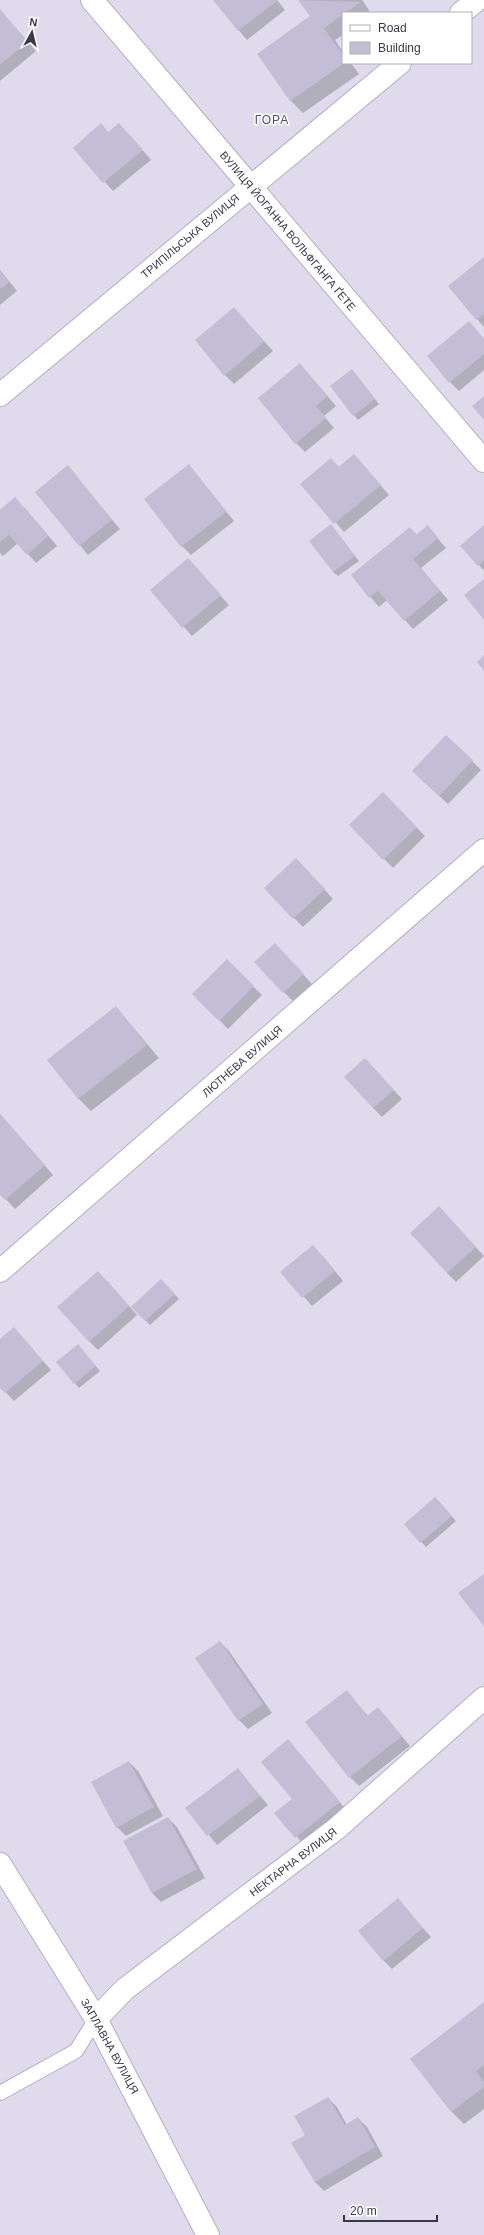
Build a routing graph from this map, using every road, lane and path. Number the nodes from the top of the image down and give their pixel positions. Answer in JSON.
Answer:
{"nodes":[{"id":1,"x":92,"y":0,"type":"edge"},
{"id":2,"x":477,"y":0,"type":"edge"},
{"id":3,"x":463,"y":12,"type":"edge"},
{"id":4,"x":399,"y":64,"type":"edge"},
{"id":5,"x":250,"y":186,"type":"junction"},
{"id":6,"x":0,"y":395,"type":"edge"},
{"id":7,"x":484,"y":461,"type":"edge"},
{"id":8,"x":484,"y":850,"type":"edge"},
{"id":9,"x":0,"y":1271,"type":"edge"},
{"id":10,"x":484,"y":1698,"type":"edge"},
{"id":11,"x":0,"y":1864,"type":"edge"},
{"id":12,"x":96,"y":2019,"type":"junction"},
{"id":13,"x":0,"y":2093,"type":"edge"},
{"id":14,"x":208,"y":2235,"type":"edge"}],
"edges":[{"from":1,"to":5,"type":"street","name":"ВУЛИЦЯ ЙОГАННА ВОЛЬФГАНГА ҐЕТЕ"},
{"from":2,"to":3,"type":"street"},
{"from":4,"to":5,"type":"street","name":"ТРИПІЛЬСЬКА ВУЛИЦЯ"},
{"from":5,"to":6,"type":"street","name":"ТРИПІЛЬСЬКА ВУЛИЦЯ"},
{"from":5,"to":7,"type":"street","name":"ВУЛИЦЯ ЙОГАННА ВОЛЬФГАНГА ҐЕТЕ"},
{"from":8,"to":9,"type":"street","name":"ЛЮТНЕВА ВУЛИЦЯ"},
{"from":10,"to":12,"type":"street","name":"НЕКТАРНА ВУЛИЦЯ"},
{"from":11,"to":12,"type":"street","name":"ЗАПЛАВНА ВУЛИЦЯ"},
{"from":12,"to":13,"type":"lane"},
{"from":12,"to":14,"type":"street","name":"ЗАПЛАВНА ВУЛИЦЯ"}]}
